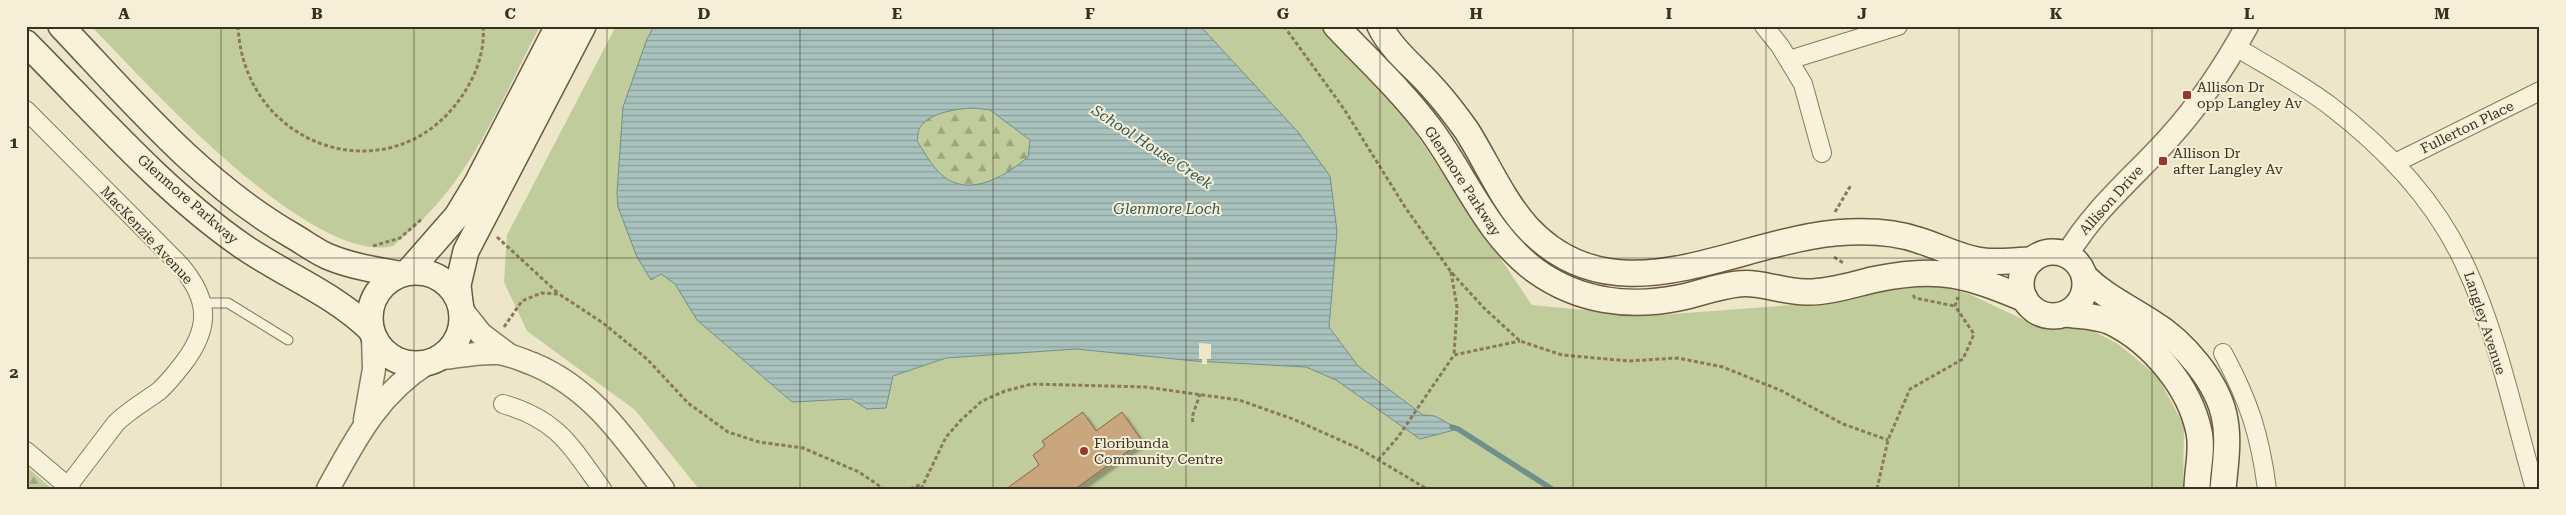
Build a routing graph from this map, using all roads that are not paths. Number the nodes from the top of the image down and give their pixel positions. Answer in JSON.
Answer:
{"nodes":[{"id":1,"x":61,"y":26,"type":"edge"},
{"id":2,"x":558,"y":26,"type":"edge"},
{"id":3,"x":583,"y":26,"type":"edge"},
{"id":4,"x":1336,"y":26,"type":"edge"},
{"id":5,"x":1380,"y":26,"type":"edge"},
{"id":6,"x":1764,"y":26,"type":"edge"},
{"id":7,"x":1898,"y":26,"type":"edge"},
{"id":8,"x":2247,"y":26,"type":"edge"},
{"id":9,"x":26,"y":43,"type":"edge"},
{"id":10,"x":2236,"y":47,"type":"junction"},
{"id":11,"x":1789,"y":60,"type":"junction"},
{"id":12,"x":2540,"y":91,"type":"edge"},
{"id":13,"x":26,"y":110,"type":"edge"},
{"id":14,"x":1822,"y":153,"type":"dead end"},
{"id":15,"x":2395,"y":163,"type":"junction"},
{"id":16,"x":467,"y":221,"type":"junction"},
{"id":17,"x":2067,"y":255,"type":"junction"},
{"id":18,"x":2032,"y":260,"type":"junction"},
{"id":19,"x":403,"y":273,"type":"junction"},
{"id":20,"x":2085,"y":277,"type":"junction"},
{"id":21,"x":2025,"y":299,"type":"junction"},
{"id":22,"x":202,"y":303,"type":"junction"},
{"id":23,"x":461,"y":307,"type":"junction"},
{"id":24,"x":2066,"y":314,"type":"junction"},
{"id":25,"x":372,"y":333,"type":"junction"},
{"id":26,"x":288,"y":340,"type":"dead end"},
{"id":27,"x":501,"y":350,"type":"junction"},
{"id":28,"x":2223,"y":354,"type":"dead end"},
{"id":29,"x":433,"y":361,"type":"junction"},
{"id":30,"x":503,"y":404,"type":"dead end"},
{"id":31,"x":364,"y":424,"type":"junction"},
{"id":32,"x":26,"y":450,"type":"edge"},
{"id":33,"x":70,"y":487,"type":"edge"},
{"id":34,"x":328,"y":489,"type":"edge"},
{"id":35,"x":602,"y":489,"type":"edge"},
{"id":36,"x":663,"y":489,"type":"edge"},
{"id":37,"x":2197,"y":489,"type":"edge"},
{"id":38,"x":2223,"y":489,"type":"edge"},
{"id":39,"x":2267,"y":489,"type":"edge"},
{"id":40,"x":2535,"y":489,"type":"edge"}],
"edges":[{"from":1,"to":19,"type":"main road"},
{"from":2,"to":16,"type":"main road"},
{"from":3,"to":16,"type":"main road"},
{"from":4,"to":21,"type":"main road","name":"Glenmore Parkway"},
{"from":5,"to":18,"type":"main road","name":"Glenmore Parkway"},
{"from":6,"to":11,"type":"street"},
{"from":7,"to":11,"type":"street"},
{"from":8,"to":10,"type":"street","name":"Allison Drive"},
{"from":9,"to":25,"type":"main road","name":"Glenmore Parkway"},
{"from":10,"to":15,"type":"street","name":"Langley Avenue"},
{"from":10,"to":17,"type":"street","name":"Allison Drive"},
{"from":11,"to":14,"type":"street"},
{"from":12,"to":15,"type":"street","name":"Fullerton Place"},
{"from":13,"to":22,"type":"street","name":"MacKenzie Avenue"},
{"from":15,"to":40,"type":"street","name":"Langley Avenue"},
{"from":16,"to":19,"type":"main road"},
{"from":16,"to":23,"type":"main road"},
{"from":17,"to":18,"type":"main road"},
{"from":17,"to":20,"type":"main road"},
{"from":18,"to":21,"type":"main road"},
{"from":19,"to":23,"type":"main road"},
{"from":19,"to":25,"type":"main road"},
{"from":20,"to":24,"type":"main road"},
{"from":20,"to":38,"type":"main road"},
{"from":21,"to":24,"type":"main road"},
{"from":22,"to":26,"type":"lane"},
{"from":22,"to":33,"type":"street","name":"MacKenzie Avenue"},
{"from":23,"to":27,"type":"street"},
{"from":23,"to":29,"type":"main road"},
{"from":24,"to":37,"type":"main road"},
{"from":25,"to":29,"type":"main road"},
{"from":25,"to":31,"type":"street"},
{"from":27,"to":29,"type":"street"},
{"from":27,"to":36,"type":"street"},
{"from":28,"to":39,"type":"street"},
{"from":29,"to":31,"type":"street"},
{"from":30,"to":35,"type":"street"},
{"from":31,"to":34,"type":"street"},
{"from":32,"to":33,"type":"street"}]}
